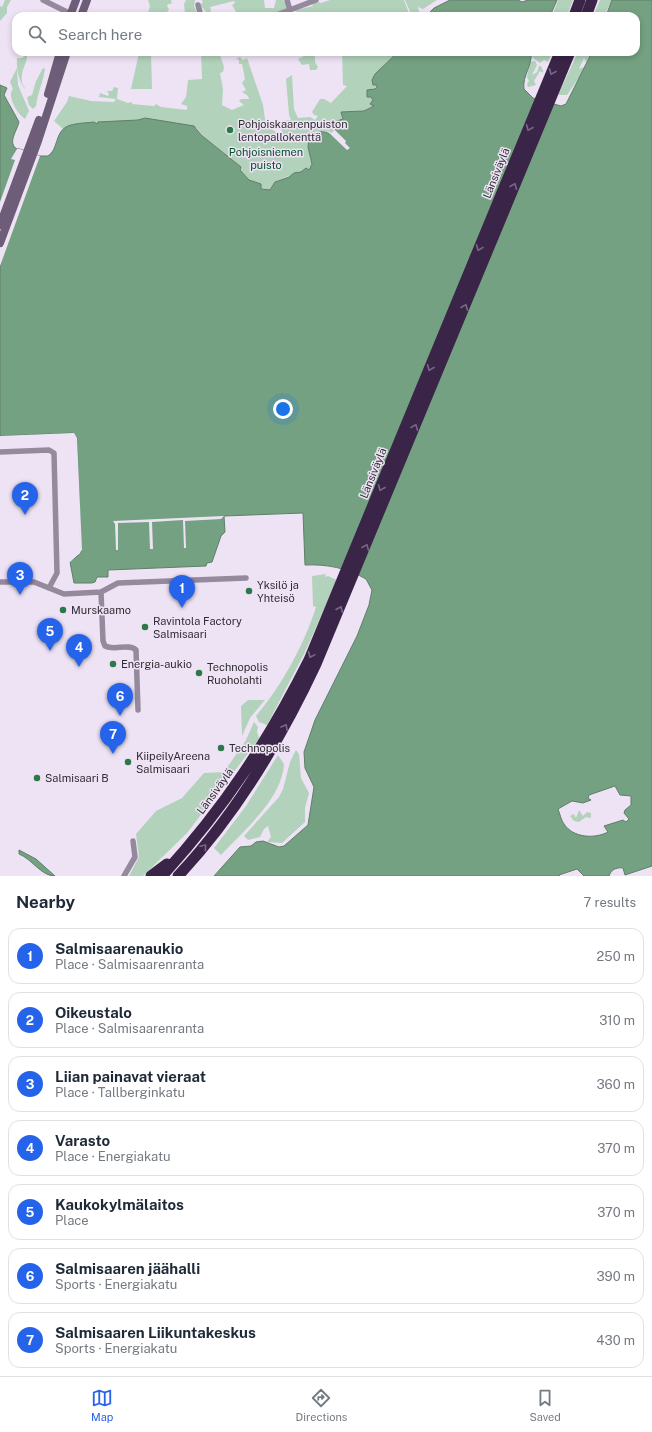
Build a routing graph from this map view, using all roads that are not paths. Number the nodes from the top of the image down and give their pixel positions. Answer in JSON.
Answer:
{"nodes":[{"id":1,"x":43,"y":0,"type":"edge"},
{"id":2,"x":76,"y":0,"type":"edge"},
{"id":3,"x":87,"y":0,"type":"edge"},
{"id":4,"x":287,"y":0,"type":"edge"},
{"id":5,"x":316,"y":0,"type":"edge"},
{"id":6,"x":580,"y":0,"type":"edge"},
{"id":7,"x":592,"y":0,"type":"edge"},
{"id":8,"x":198,"y":6,"type":"dead end"},
{"id":9,"x":290,"y":10,"type":"junction"},
{"id":10,"x":66,"y":12,"type":"edge"},
{"id":11,"x":73,"y":12,"type":"edge"},
{"id":12,"x":82,"y":12,"type":"edge"},
{"id":13,"x":200,"y":12,"type":"edge"},
{"id":14,"x":285,"y":12,"type":"edge"},
{"id":15,"x":576,"y":12,"type":"edge"},
{"id":16,"x":588,"y":12,"type":"edge"},
{"id":17,"x":59,"y":56,"type":"edge"},
{"id":18,"x":66,"y":56,"type":"edge"},
{"id":19,"x":559,"y":56,"type":"edge"},
{"id":20,"x":568,"y":56,"type":"edge"},
{"id":21,"x":548,"y":93,"type":"junction"},
{"id":22,"x":30,"y":153,"type":"junction"},
{"id":23,"x":0,"y":225,"type":"edge"},
{"id":24,"x":0,"y":243,"type":"edge"},
{"id":25,"x":0,"y":452,"type":"edge"},
{"id":26,"x":246,"y":578,"type":"dead end"},
{"id":27,"x":0,"y":582,"type":"edge"},
{"id":28,"x":347,"y":582,"type":"junction"},
{"id":29,"x":49,"y":588,"type":"junction"},
{"id":30,"x":101,"y":592,"type":"junction"},
{"id":31,"x":138,"y":710,"type":"dead end"},
{"id":32,"x":134,"y":841,"type":"dead end"},
{"id":33,"x":182,"y":854,"type":"junction"},
{"id":34,"x":124,"y":876,"type":"edge"},
{"id":35,"x":151,"y":876,"type":"edge"},
{"id":36,"x":162,"y":876,"type":"edge"},
{"id":37,"x":178,"y":876,"type":"edge"}],
"edges":[{"from":1,"to":10,"type":"street"},
{"from":2,"to":11,"type":"main road"},
{"from":3,"to":12,"type":"main road"},
{"from":4,"to":9,"type":"street"},
{"from":5,"to":9,"type":"street"},
{"from":6,"to":15,"type":"highway"},
{"from":7,"to":16,"type":"highway"},
{"from":8,"to":13,"type":"street"},
{"from":9,"to":14,"type":"street"},
{"from":17,"to":22,"type":"main road"},
{"from":18,"to":22,"type":"main road"},
{"from":19,"to":21,"type":"highway","name":"Länsiväylä","one_way":true},
{"from":20,"to":21,"type":"highway","name":"Länsiväylä"},
{"from":21,"to":28,"type":"highway","name":"Länsiväylä"},
{"from":22,"to":23,"type":"main road"},
{"from":22,"to":24,"type":"main road"},
{"from":25,"to":29,"type":"street"},
{"from":26,"to":30,"type":"street"},
{"from":27,"to":29,"type":"street"},
{"from":28,"to":33,"type":"highway","name":"Länsiväylä","one_way":true},
{"from":37,"to":28,"type":"highway","name":"Länsiväylä","one_way":true},
{"from":29,"to":30,"type":"street"},
{"from":30,"to":31,"type":"street"},
{"from":32,"to":34,"type":"street"},
{"from":33,"to":35,"type":"highway"},
{"from":33,"to":36,"type":"highway","name":"Länsiväylä"}]}
